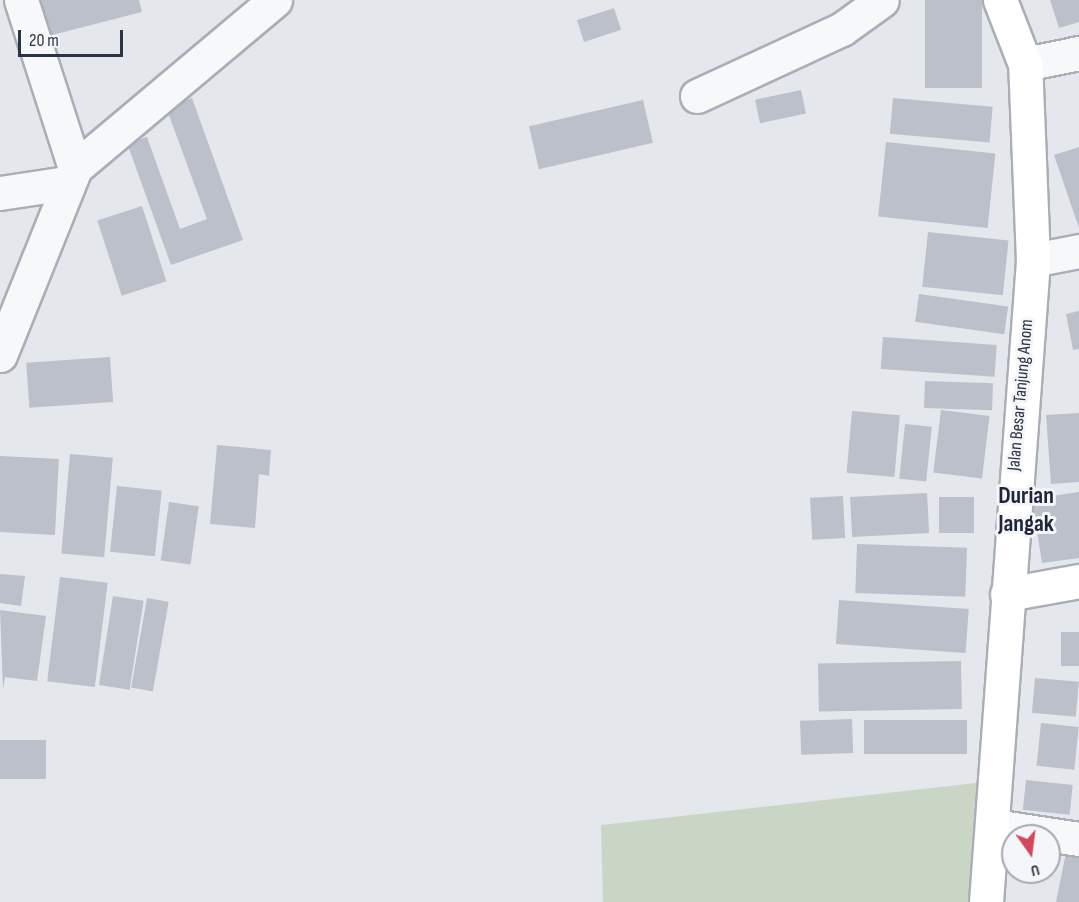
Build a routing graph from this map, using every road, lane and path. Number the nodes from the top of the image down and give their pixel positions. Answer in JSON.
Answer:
{"nodes":[{"id":1,"x":21,"y":0,"type":"edge"},
{"id":2,"x":275,"y":0,"type":"edge"},
{"id":3,"x":882,"y":0,"type":"edge"},
{"id":4,"x":1000,"y":0,"type":"edge"},
{"id":5,"x":1079,"y":53,"type":"edge"},
{"id":6,"x":1025,"y":64,"type":"junction"},
{"id":7,"x":697,"y":96,"type":"dead end"},
{"id":8,"x":70,"y":176,"type":"junction"},
{"id":9,"x":0,"y":193,"type":"edge"},
{"id":10,"x":1079,"y":251,"type":"edge"},
{"id":11,"x":1033,"y":260,"type":"junction"},
{"id":12,"x":0,"y":355,"type":"edge"},
{"id":13,"x":1079,"y":581,"type":"edge"},
{"id":14,"x":1008,"y":594,"type":"junction"},
{"id":15,"x":994,"y":826,"type":"junction"},
{"id":16,"x":1079,"y":839,"type":"edge"},
{"id":17,"x":986,"y":902,"type":"edge"}],
"edges":[{"from":1,"to":8,"type":"street"},
{"from":2,"to":8,"type":"street"},
{"from":3,"to":7,"type":"street"},
{"from":4,"to":6,"type":"main road","name":"Jalan Besar Tanjung Anom"},
{"from":5,"to":6,"type":"street"},
{"from":6,"to":11,"type":"main road","name":"Jalan Besar Tanjung Anom"},
{"from":8,"to":9,"type":"street"},
{"from":8,"to":12,"type":"street"},
{"from":10,"to":11,"type":"street"},
{"from":11,"to":14,"type":"main road","name":"Jalan Besar Tanjung Anom"},
{"from":13,"to":14,"type":"main road"},
{"from":14,"to":15,"type":"main road","name":"Jalan Besar Tanjung Anom"},
{"from":15,"to":16,"type":"street"},
{"from":15,"to":17,"type":"main road","name":"Jalan Besar Tanjung Anom"}]}
